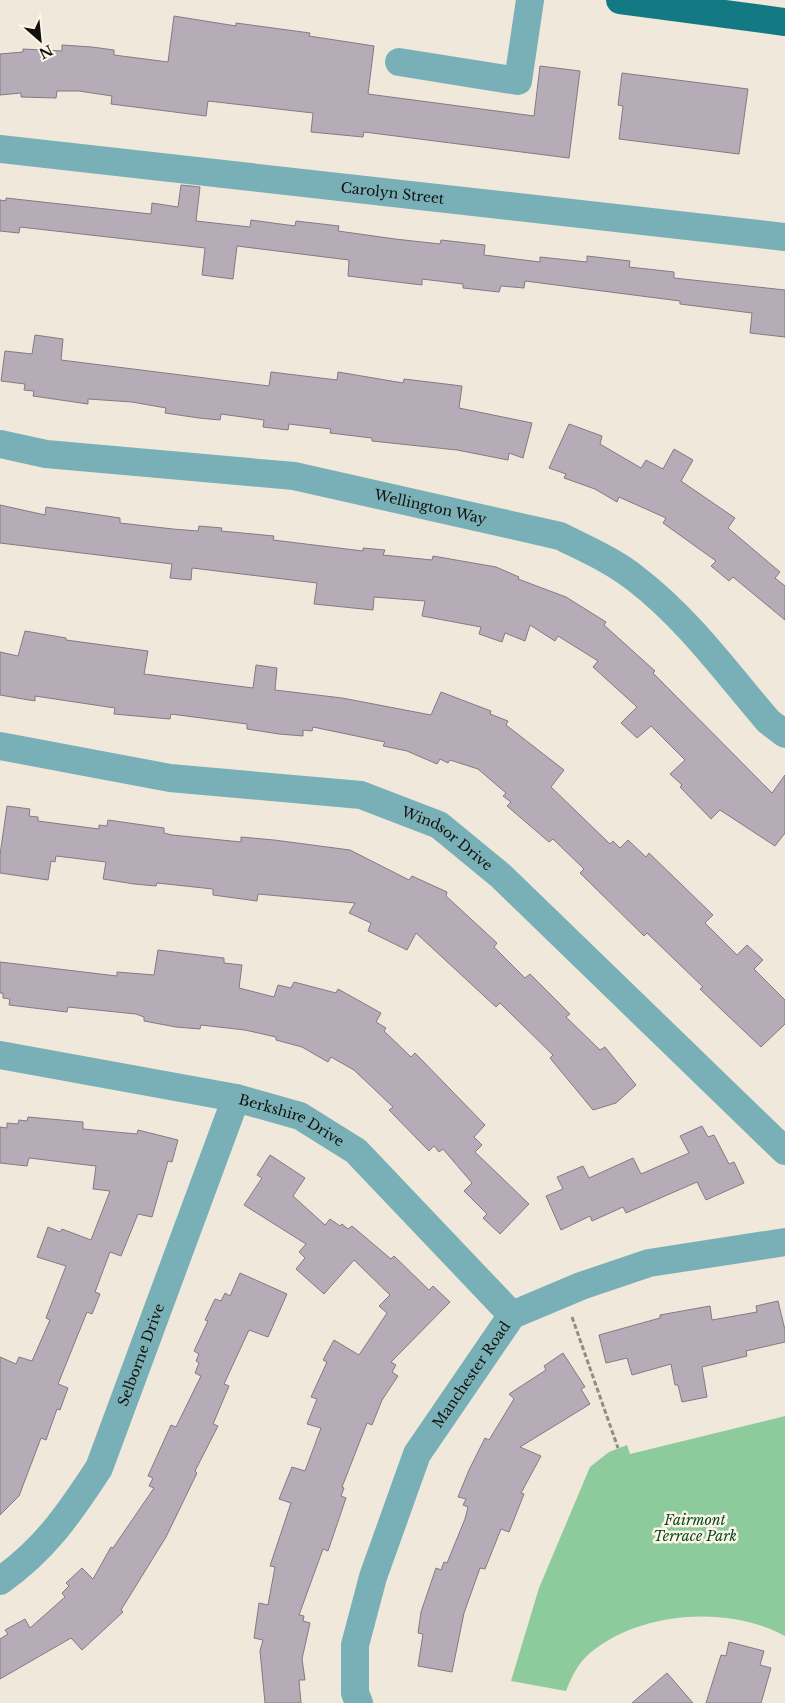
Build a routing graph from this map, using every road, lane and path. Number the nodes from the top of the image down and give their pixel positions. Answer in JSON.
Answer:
{"nodes":[{"id":1,"x":530,"y":0,"type":"edge"},
{"id":2,"x":620,"y":0,"type":"edge"},
{"id":3,"x":785,"y":22,"type":"edge"},
{"id":4,"x":399,"y":62,"type":"dead end"},
{"id":5,"x":0,"y":149,"type":"edge"},
{"id":6,"x":785,"y":237,"type":"edge"},
{"id":7,"x":0,"y":444,"type":"edge"},
{"id":8,"x":785,"y":734,"type":"edge"},
{"id":9,"x":0,"y":746,"type":"edge"},
{"id":10,"x":0,"y":1055,"type":"edge"},
{"id":11,"x":236,"y":1098,"type":"junction"},
{"id":12,"x":785,"y":1151,"type":"edge"},
{"id":13,"x":785,"y":1242,"type":"edge"},
{"id":14,"x":563,"y":1293,"type":"junction"},
{"id":15,"x":512,"y":1315,"type":"junction"},
{"id":16,"x":618,"y":1448,"type":"dead end"},
{"id":17,"x":0,"y":1581,"type":"edge"},
{"id":18,"x":359,"y":1703,"type":"edge"}],
"edges":[{"from":1,"to":4,"type":"street"},
{"from":2,"to":3,"type":"main road"},
{"from":5,"to":6,"type":"street","name":"Carolyn Street"},
{"from":7,"to":8,"type":"street","name":"Wellington Way"},
{"from":9,"to":12,"type":"street","name":"Windsor Drive"},
{"from":10,"to":11,"type":"street","name":"Berkshire Drive"},
{"from":11,"to":15,"type":"street","name":"Berkshire Drive"},
{"from":11,"to":17,"type":"street","name":"Selborne Drive"},
{"from":13,"to":14,"type":"street","name":"Manchester Road"},
{"from":14,"to":15,"type":"street","name":"Manchester Road"},
{"from":14,"to":16,"type":"path"},
{"from":15,"to":18,"type":"street","name":"Manchester Road"}]}
